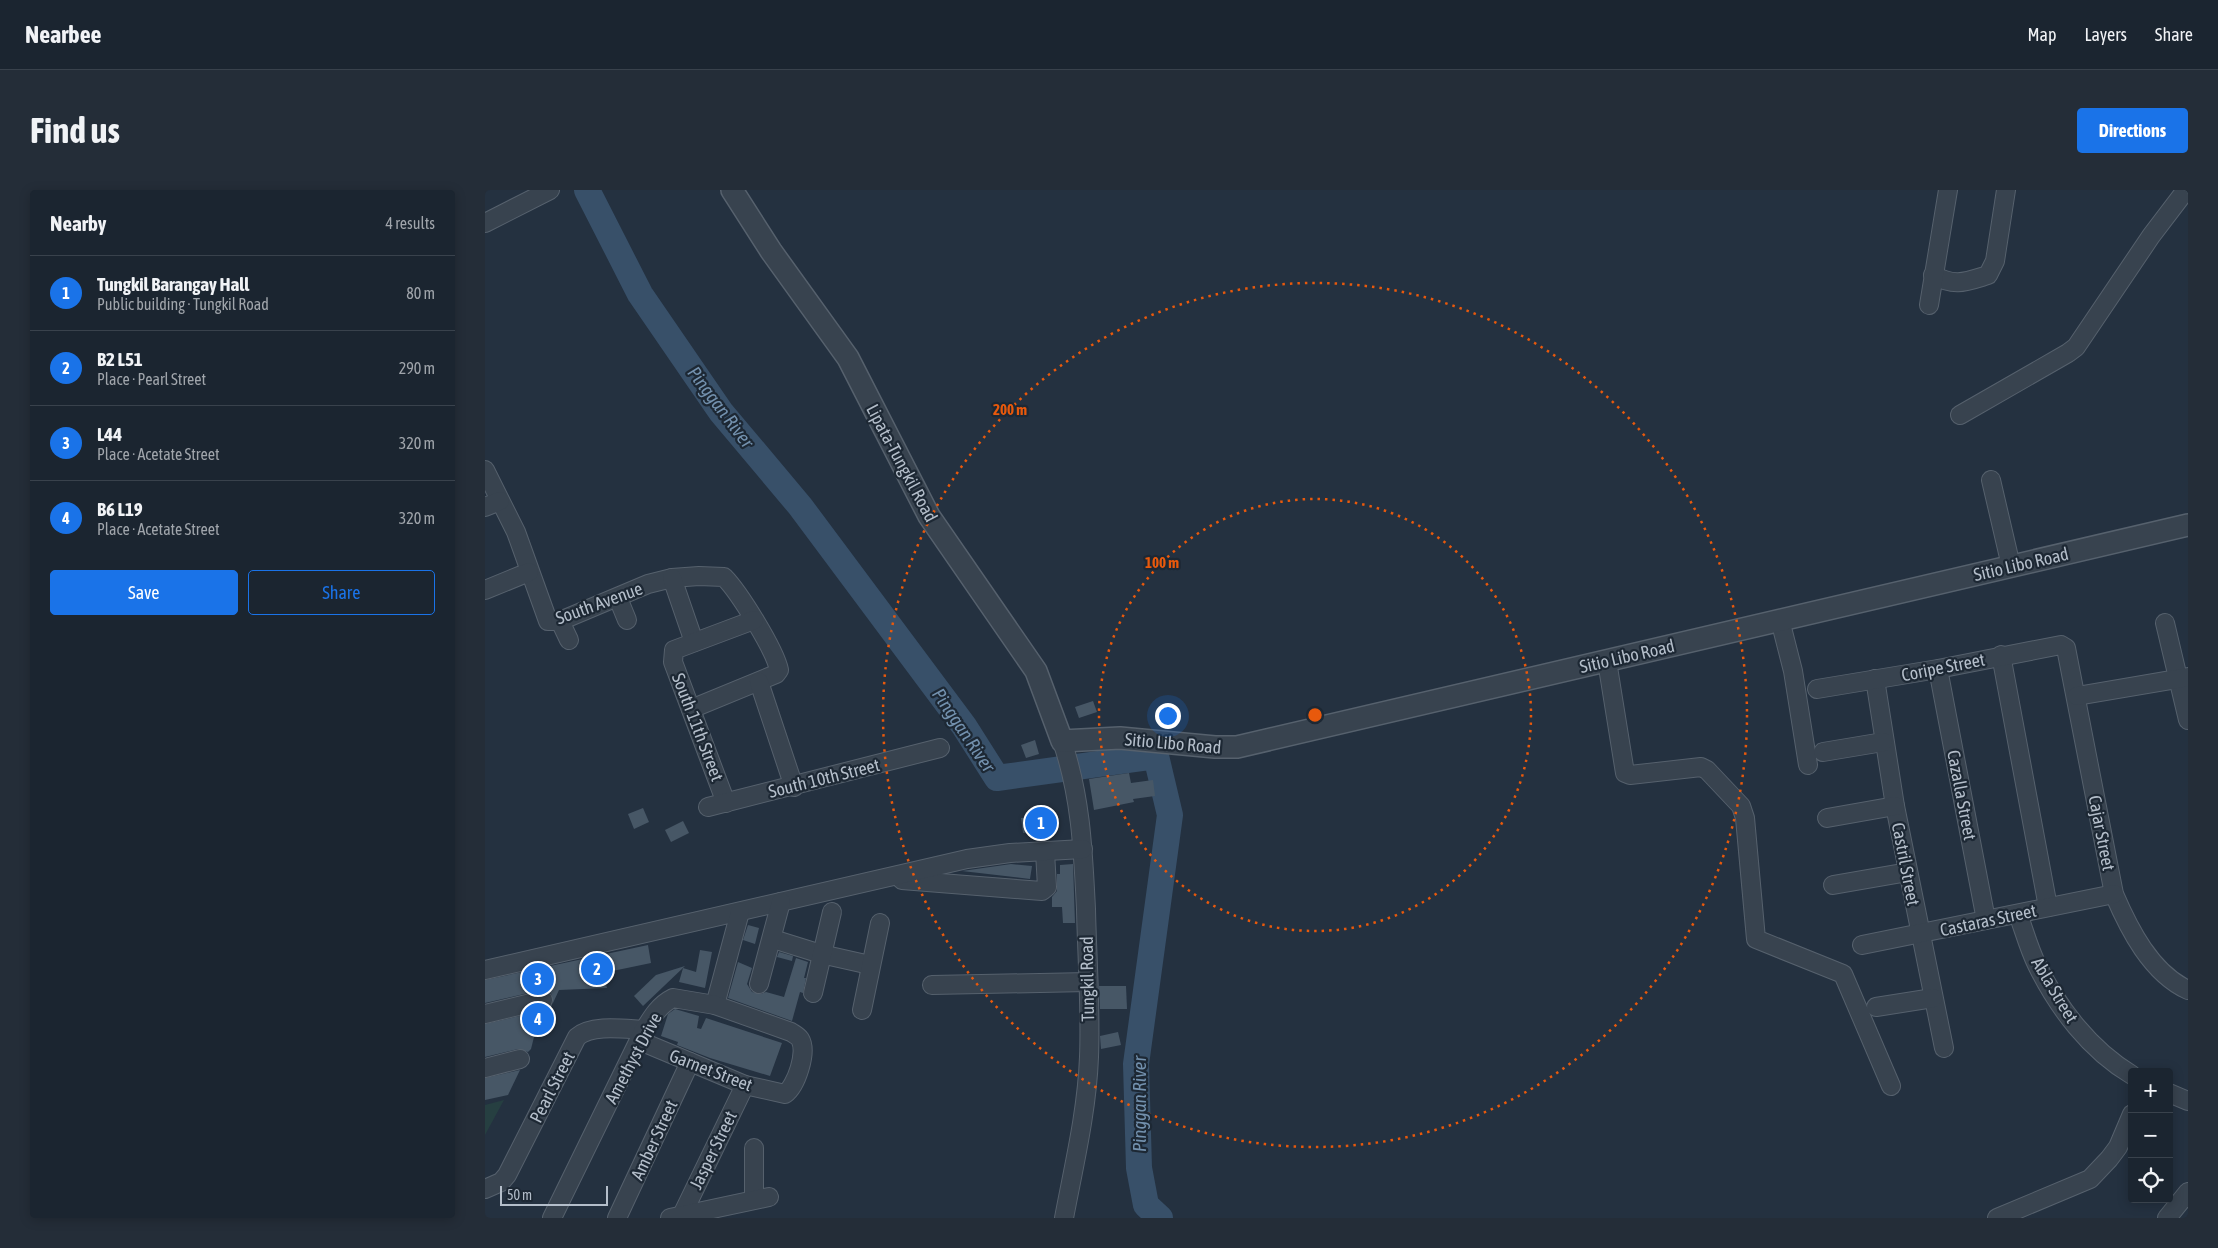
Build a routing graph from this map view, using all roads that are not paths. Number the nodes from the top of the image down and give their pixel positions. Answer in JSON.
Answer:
{"nodes":[{"id":1,"x":550,"y":190,"type":"edge"},
{"id":2,"x":732,"y":190,"type":"edge"},
{"id":3,"x":1948,"y":190,"type":"edge"},
{"id":4,"x":2006,"y":190,"type":"edge"},
{"id":5,"x":2186,"y":190,"type":"edge"},
{"id":6,"x":525,"y":196,"type":"edge"},
{"id":7,"x":485,"y":223,"type":"edge"},
{"id":8,"x":1933,"y":275,"type":"junction"},
{"id":9,"x":1929,"y":304,"type":"dead end"},
{"id":10,"x":1960,"y":415,"type":"dead end"},
{"id":11,"x":485,"y":470,"type":"edge"},
{"id":12,"x":1991,"y":480,"type":"dead end"},
{"id":13,"x":493,"y":504,"type":"edge"},
{"id":14,"x":2188,"y":525,"type":"edge"},
{"id":15,"x":2011,"y":566,"type":"junction"},
{"id":16,"x":529,"y":572,"type":"junction"},
{"id":17,"x":672,"y":578,"type":"junction"},
{"id":18,"x":485,"y":590,"type":"edge"},
{"id":19,"x":618,"y":598,"type":"junction"},
{"id":20,"x":627,"y":620,"type":"dead end"},
{"id":21,"x":754,"y":620,"type":"junction"},
{"id":22,"x":1781,"y":620,"type":"junction"},
{"id":23,"x":560,"y":621,"type":"junction"},
{"id":24,"x":2165,"y":623,"type":"dead end"},
{"id":25,"x":569,"y":640,"type":"dead end"},
{"id":26,"x":694,"y":642,"type":"junction"},
{"id":27,"x":2067,"y":650,"type":"joint"},
{"id":28,"x":2001,"y":655,"type":"junction"},
{"id":29,"x":1607,"y":661,"type":"junction"},
{"id":30,"x":1938,"y":669,"type":"junction"},
{"id":31,"x":2183,"y":678,"type":"edge"},
{"id":32,"x":1875,"y":679,"type":"junction"},
{"id":33,"x":759,"y":682,"type":"junction"},
{"id":34,"x":1817,"y":689,"type":"dead end"},
{"id":35,"x":2077,"y":696,"type":"junction"},
{"id":36,"x":691,"y":709,"type":"junction"},
{"id":37,"x":2188,"y":720,"type":"edge"},
{"id":38,"x":1883,"y":742,"type":"junction"},
{"id":39,"x":1064,"y":746,"type":"junction"},
{"id":40,"x":940,"y":748,"type":"dead end"},
{"id":41,"x":1823,"y":752,"type":"dead end"},
{"id":42,"x":1808,"y":765,"type":"dead end"},
{"id":43,"x":794,"y":787,"type":"junction"},
{"id":44,"x":726,"y":803,"type":"junction"},
{"id":45,"x":1895,"y":806,"type":"junction"},
{"id":46,"x":708,"y":807,"type":"dead end"},
{"id":47,"x":1827,"y":818,"type":"dead end"},
{"id":48,"x":1083,"y":849,"type":"junction"},
{"id":49,"x":1045,"y":852,"type":"junction"},
{"id":50,"x":1907,"y":872,"type":"junction"},
{"id":51,"x":883,"y":878,"type":"junction"},
{"id":52,"x":1833,"y":885,"type":"dead end"},
{"id":53,"x":2114,"y":894,"type":"junction"},
{"id":54,"x":781,"y":902,"type":"junction"},
{"id":55,"x":2048,"y":908,"type":"junction"},
{"id":56,"x":740,"y":912,"type":"junction"},
{"id":57,"x":832,"y":912,"type":"dead end"},
{"id":58,"x":2018,"y":914,"type":"junction"},
{"id":59,"x":1986,"y":920,"type":"junction"},
{"id":60,"x":880,"y":923,"type":"dead end"},
{"id":61,"x":1920,"y":934,"type":"junction"},
{"id":62,"x":773,"y":938,"type":"junction"},
{"id":63,"x":1862,"y":945,"type":"dead end"},
{"id":64,"x":821,"y":954,"type":"junction"},
{"id":65,"x":871,"y":964,"type":"junction"},
{"id":66,"x":485,"y":970,"type":"edge"},
{"id":67,"x":1088,"y":982,"type":"junction"},
{"id":68,"x":759,"y":984,"type":"dead end"},
{"id":69,"x":931,"y":985,"type":"dead end"},
{"id":70,"x":2188,"y":990,"type":"edge"},
{"id":71,"x":813,"y":993,"type":"dead end"},
{"id":72,"x":1933,"y":998,"type":"junction"},
{"id":73,"x":543,"y":1000,"type":"dead end"},
{"id":74,"x":715,"y":1005,"type":"junction"},
{"id":75,"x":1876,"y":1007,"type":"dead end"},
{"id":76,"x":862,"y":1010,"type":"dead end"},
{"id":77,"x":485,"y":1014,"type":"edge"},
{"id":78,"x":642,"y":1036,"type":"junction"},
{"id":79,"x":1943,"y":1048,"type":"dead end"},
{"id":80,"x":520,"y":1059,"type":"dead end"},
{"id":81,"x":690,"y":1062,"type":"junction"},
{"id":82,"x":485,"y":1068,"type":"edge"},
{"id":83,"x":2128,"y":1073,"type":"edge"},
{"id":84,"x":745,"y":1085,"type":"junction"},
{"id":85,"x":1891,"y":1086,"type":"dead end"},
{"id":86,"x":785,"y":1094,"type":"joint"},
{"id":87,"x":2173,"y":1095,"type":"edge"},
{"id":88,"x":2188,"y":1101,"type":"edge"},
{"id":89,"x":2128,"y":1123,"type":"edge"},
{"id":90,"x":754,"y":1148,"type":"dead end"},
{"id":91,"x":485,"y":1188,"type":"edge"},
{"id":92,"x":2188,"y":1192,"type":"edge"},
{"id":93,"x":676,"y":1217,"type":"edge"},
{"id":94,"x":552,"y":1218,"type":"edge"},
{"id":95,"x":617,"y":1218,"type":"edge"},
{"id":96,"x":1064,"y":1218,"type":"edge"},
{"id":97,"x":1997,"y":1218,"type":"edge"},
{"id":98,"x":2167,"y":1218,"type":"edge"}],
"edges":[{"from":1,"to":6,"type":"street"},
{"from":2,"to":39,"type":"street","name":"Lipata-Tungkil Road"},
{"from":3,"to":8,"type":"street"},
{"from":4,"to":8,"type":"street"},
{"from":5,"to":10,"type":"street"},
{"from":6,"to":7,"type":"street"},
{"from":8,"to":9,"type":"street"},
{"from":11,"to":13,"type":"street","name":"South Avenue"},
{"from":12,"to":15,"type":"street"},
{"from":13,"to":16,"type":"street","name":"South Avenue"},
{"from":14,"to":15,"type":"street","name":"Sitio Libo Road"},
{"from":15,"to":22,"type":"street","name":"Sitio Libo Road"},
{"from":16,"to":18,"type":"street"},
{"from":16,"to":23,"type":"street","name":"South Avenue"},
{"from":17,"to":19,"type":"street","name":"South Avenue"},
{"from":17,"to":21,"type":"street","name":"South Avenue"},
{"from":17,"to":26,"type":"street"},
{"from":19,"to":20,"type":"street"},
{"from":19,"to":23,"type":"street","name":"South Avenue"},
{"from":21,"to":26,"type":"street"},
{"from":21,"to":33,"type":"street"},
{"from":22,"to":29,"type":"street","name":"Sitio Libo Road"},
{"from":22,"to":42,"type":"street"},
{"from":23,"to":25,"type":"street"},
{"from":24,"to":31,"type":"street"},
{"from":26,"to":36,"type":"street","name":"South 11th Street"},
{"from":27,"to":28,"type":"street","name":"Coripe Street"},
{"from":27,"to":35,"type":"street","name":"Cajar Street"},
{"from":28,"to":30,"type":"street","name":"Coripe Street"},
{"from":28,"to":55,"type":"street"},
{"from":29,"to":39,"type":"street","name":"Sitio Libo Road"},
{"from":29,"to":85,"type":"street"},
{"from":30,"to":32,"type":"street","name":"Coripe Street"},
{"from":30,"to":59,"type":"street","name":"Cazalla Street"},
{"from":31,"to":35,"type":"street"},
{"from":31,"to":37,"type":"street"},
{"from":32,"to":34,"type":"street","name":"Coripe Street"},
{"from":32,"to":38,"type":"street","name":"Castril Street"},
{"from":33,"to":36,"type":"street"},
{"from":33,"to":43,"type":"street"},
{"from":35,"to":53,"type":"street","name":"Cajar Street"},
{"from":36,"to":44,"type":"street","name":"South 11th Street"},
{"from":38,"to":41,"type":"street"},
{"from":38,"to":45,"type":"street","name":"Castril Street"},
{"from":39,"to":48,"type":"street","name":"Tungkil Road"},
{"from":40,"to":43,"type":"street","name":"South 10th Street"},
{"from":43,"to":44,"type":"street","name":"South 10th Street"},
{"from":44,"to":46,"type":"street","name":"South 10th Street"},
{"from":45,"to":47,"type":"street"},
{"from":45,"to":50,"type":"street","name":"Castril Street"},
{"from":48,"to":49,"type":"street"},
{"from":48,"to":67,"type":"street","name":"Tungkil Road"},
{"from":49,"to":51,"type":"street"},
{"from":49,"to":51,"type":"street"},
{"from":50,"to":52,"type":"street"},
{"from":50,"to":61,"type":"street","name":"Castril Street"},
{"from":51,"to":54,"type":"street"},
{"from":53,"to":55,"type":"street","name":"Castaras Street"},
{"from":53,"to":70,"type":"street","name":"Cajar Street"},
{"from":54,"to":56,"type":"street"},
{"from":54,"to":62,"type":"street"},
{"from":55,"to":58,"type":"street","name":"Castaras Street"},
{"from":56,"to":66,"type":"street"},
{"from":56,"to":74,"type":"street"},
{"from":57,"to":64,"type":"street"},
{"from":58,"to":59,"type":"street","name":"Castaras Street"},
{"from":58,"to":83,"type":"street","name":"Abla Street"},
{"from":59,"to":61,"type":"street","name":"Castaras Street"},
{"from":60,"to":65,"type":"street"},
{"from":61,"to":63,"type":"street","name":"Castaras Street"},
{"from":61,"to":72,"type":"street","name":"Castril Street"},
{"from":62,"to":64,"type":"street"},
{"from":62,"to":68,"type":"street"},
{"from":64,"to":65,"type":"street"},
{"from":64,"to":71,"type":"street"},
{"from":65,"to":76,"type":"street"},
{"from":67,"to":69,"type":"street"},
{"from":67,"to":96,"type":"street","name":"Tungkil Road"},
{"from":72,"to":75,"type":"street"},
{"from":72,"to":79,"type":"street","name":"Castril Street"},
{"from":73,"to":77,"type":"street"},
{"from":74,"to":78,"type":"street","name":"Amethyst Drive"},
{"from":74,"to":86,"type":"street","name":"Amethyst Drive"},
{"from":78,"to":81,"type":"street","name":"Garnet Street"},
{"from":78,"to":91,"type":"street","name":"Pearl Street"},
{"from":78,"to":94,"type":"street","name":"Amethyst Drive"},
{"from":80,"to":82,"type":"street"},
{"from":81,"to":84,"type":"street","name":"Garnet Street"},
{"from":81,"to":95,"type":"street","name":"Amber Street"},
{"from":84,"to":86,"type":"street","name":"Garnet Street"},
{"from":84,"to":93,"type":"street","name":"Jasper Street"},
{"from":87,"to":88,"type":"street"},
{"from":89,"to":97,"type":"street"},
{"from":90,"to":93,"type":"street"},
{"from":92,"to":98,"type":"street"}]}
